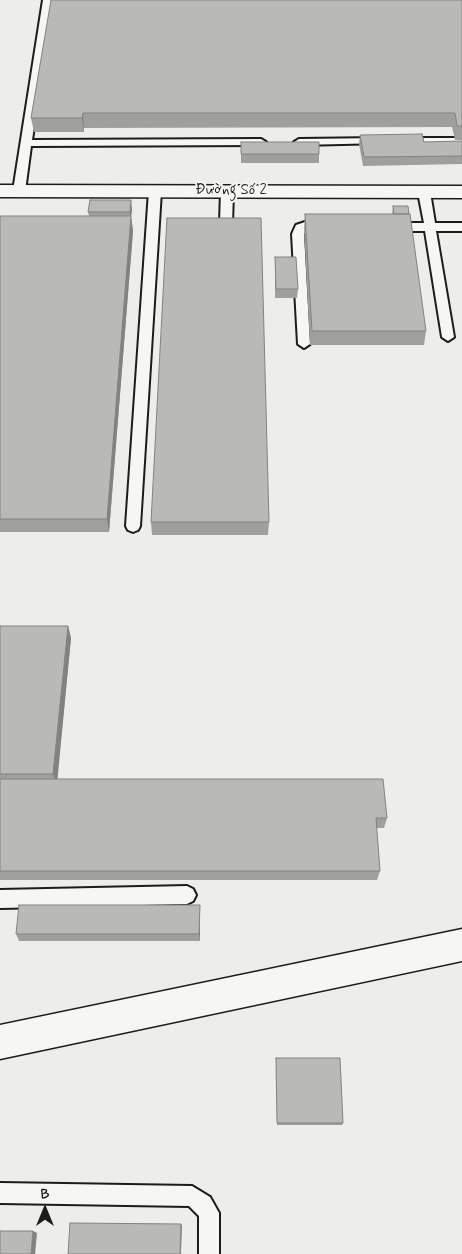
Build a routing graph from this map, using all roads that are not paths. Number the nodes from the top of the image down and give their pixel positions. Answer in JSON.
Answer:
{"nodes":[{"id":1,"x":48,"y":0,"type":"edge"},
{"id":2,"x":462,"y":141,"type":"edge"},
{"id":3,"x":26,"y":143,"type":"junction"},
{"id":4,"x":9,"y":191,"type":"edge"},
{"id":5,"x":155,"y":191,"type":"junction"},
{"id":6,"x":227,"y":191,"type":"junction"},
{"id":7,"x":424,"y":192,"type":"junction"},
{"id":8,"x":462,"y":192,"type":"edge"},
{"id":9,"x":334,"y":226,"type":"edge"},
{"id":10,"x":382,"y":227,"type":"edge"},
{"id":11,"x":430,"y":227,"type":"junction"},
{"id":12,"x":462,"y":227,"type":"edge"},
{"id":13,"x":202,"y":228,"type":"edge"},
{"id":14,"x":448,"y":337,"type":"dead end"},
{"id":15,"x":304,"y":344,"type":"dead end"},
{"id":16,"x":133,"y":526,"type":"dead end"},
{"id":17,"x":187,"y":896,"type":"dead end"},
{"id":18,"x":0,"y":899,"type":"edge"},
{"id":19,"x":462,"y":945,"type":"edge"},
{"id":20,"x":0,"y":1042,"type":"edge"},
{"id":21,"x":0,"y":1193,"type":"edge"},
{"id":22,"x":208,"y":1254,"type":"edge"}],
"edges":[{"from":1,"to":3,"type":"lane"},
{"from":2,"to":3,"type":"lane"},
{"from":3,"to":4,"type":"lane"},
{"from":4,"to":5,"type":"street","name":"Đường Số 2"},
{"from":5,"to":6,"type":"street","name":"Đường Số 2"},
{"from":5,"to":16,"type":"lane"},
{"from":6,"to":7,"type":"street","name":"Đường Số 2"},
{"from":6,"to":13,"type":"lane"},
{"from":7,"to":8,"type":"street","name":"Đường Số 2"},
{"from":7,"to":11,"type":"lane"},
{"from":9,"to":15,"type":"lane"},
{"from":10,"to":11,"type":"lane"},
{"from":11,"to":12,"type":"lane"},
{"from":11,"to":14,"type":"lane"},
{"from":17,"to":18,"type":"lane"},
{"from":19,"to":20,"type":"street"},
{"from":21,"to":22,"type":"lane"}]}
